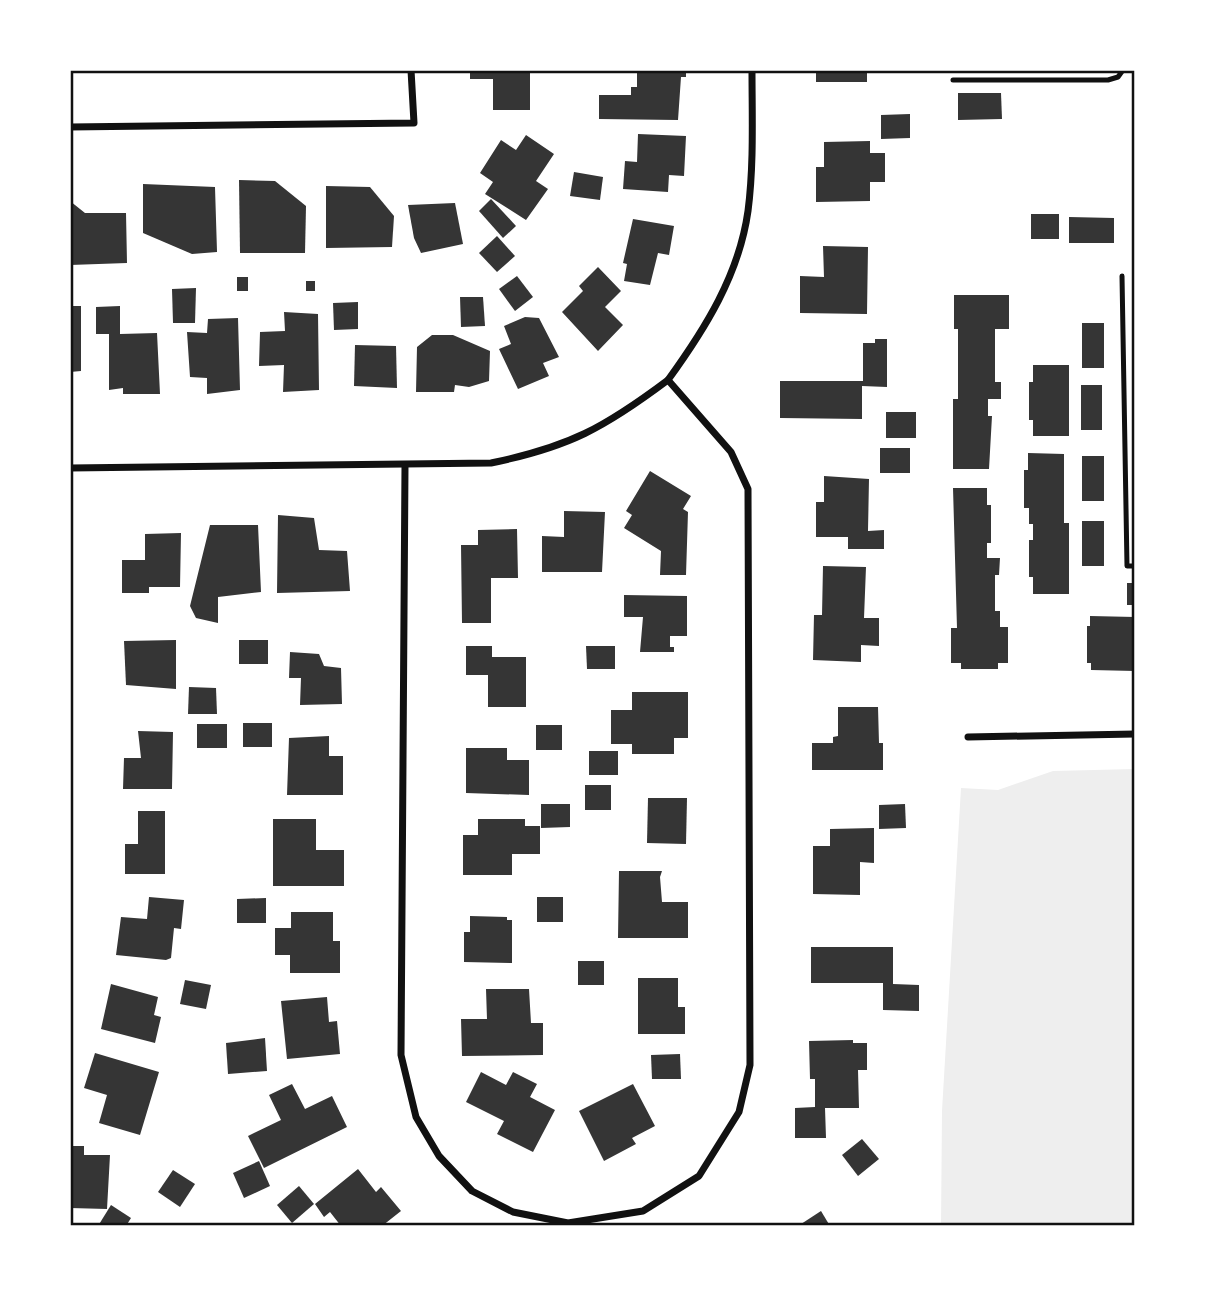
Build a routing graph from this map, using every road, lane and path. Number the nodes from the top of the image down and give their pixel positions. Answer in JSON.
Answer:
{"nodes":[{"id":1,"x":411,"y":70,"type":"edge"},
{"id":2,"x":752,"y":70,"type":"edge"},
{"id":3,"x":1123,"y":70,"type":"edge"},
{"id":4,"x":953,"y":80,"type":"dead end"},
{"id":5,"x":70,"y":127,"type":"edge"},
{"id":6,"x":1122,"y":276,"type":"dead end"},
{"id":7,"x":668,"y":380,"type":"junction"},
{"id":8,"x":405,"y":466,"type":"junction"},
{"id":9,"x":70,"y":468,"type":"edge"},
{"id":10,"x":1125,"y":475,"type":"junction"},
{"id":11,"x":1135,"y":475,"type":"edge"},
{"id":12,"x":1135,"y":566,"type":"edge"},
{"id":13,"x":1135,"y":734,"type":"edge"},
{"id":14,"x":968,"y":737,"type":"dead end"}],
"edges":[{"from":1,"to":5,"type":"street"},
{"from":2,"to":7,"type":"street"},
{"from":3,"to":4,"type":"lane"},
{"from":6,"to":10,"type":"lane"},
{"from":7,"to":8,"type":"street"},
{"from":7,"to":8,"type":"street"},
{"from":8,"to":9,"type":"street"},
{"from":10,"to":11,"type":"lane"},
{"from":10,"to":12,"type":"lane"},
{"from":13,"to":14,"type":"street"}]}
